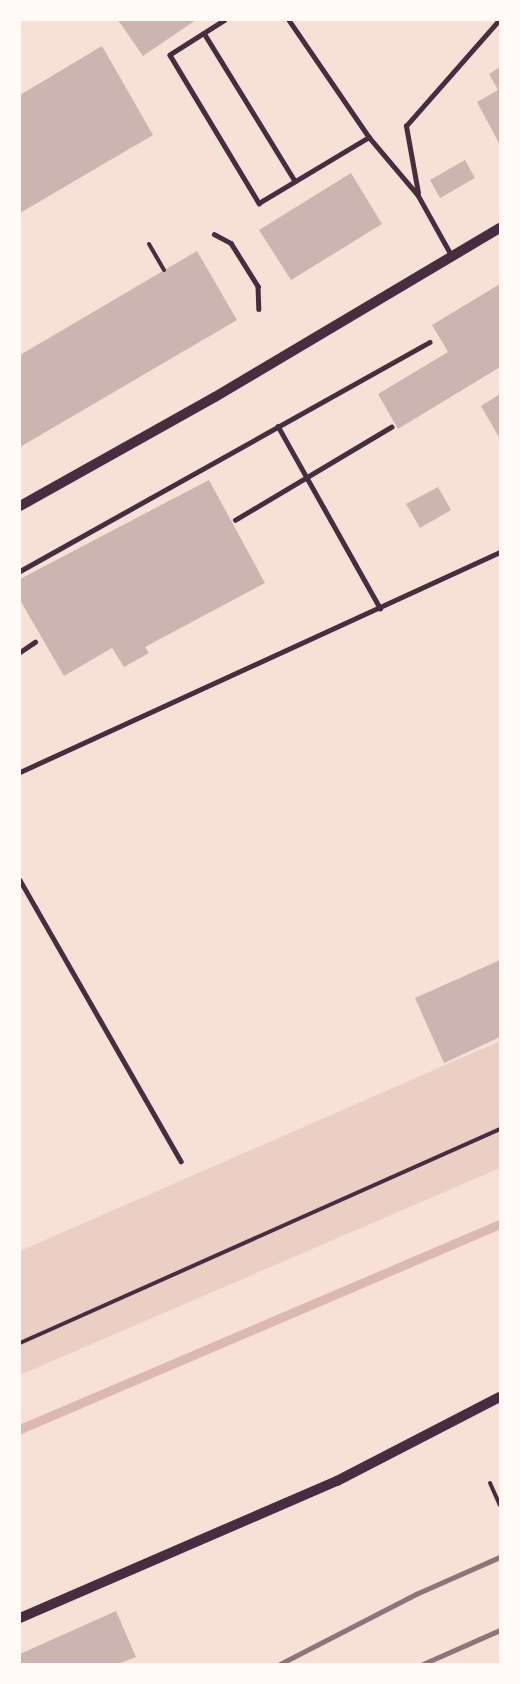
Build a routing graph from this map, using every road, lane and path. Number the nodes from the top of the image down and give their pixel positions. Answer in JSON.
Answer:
{"nodes":[{"id":1,"x":225,"y":20,"type":"edge"},
{"id":2,"x":289,"y":20,"type":"edge"},
{"id":3,"x":499,"y":22,"type":"edge"},
{"id":4,"x":204,"y":33,"type":"junction"},
{"id":5,"x":369,"y":137,"type":"junction"},
{"id":6,"x":295,"y":181,"type":"junction"},
{"id":7,"x":418,"y":195,"type":"junction"},
{"id":8,"x":501,"y":228,"type":"edge"},
{"id":9,"x":214,"y":234,"type":"dead end"},
{"id":10,"x":149,"y":244,"type":"dead end"},
{"id":11,"x":452,"y":255,"type":"junction"},
{"id":12,"x":164,"y":270,"type":"dead end"},
{"id":13,"x":259,"y":309,"type":"dead end"},
{"id":14,"x":429,"y":342,"type":"dead end"},
{"id":15,"x":278,"y":426,"type":"junction"},
{"id":16,"x":391,"y":427,"type":"dead end"},
{"id":17,"x":306,"y":478,"type":"junction"},
{"id":18,"x":20,"y":506,"type":"edge"},
{"id":19,"x":235,"y":520,"type":"dead end"},
{"id":20,"x":501,"y":552,"type":"edge"},
{"id":21,"x":20,"y":571,"type":"edge"},
{"id":22,"x":380,"y":608,"type":"junction"},
{"id":23,"x":35,"y":642,"type":"dead end"},
{"id":24,"x":20,"y":652,"type":"edge"},
{"id":25,"x":20,"y":772,"type":"edge"},
{"id":26,"x":20,"y":880,"type":"edge"},
{"id":27,"x":501,"y":1129,"type":"edge"},
{"id":28,"x":181,"y":1161,"type":"dead end"},
{"id":29,"x":20,"y":1343,"type":"edge"},
{"id":30,"x":501,"y":1396,"type":"edge"},
{"id":31,"x":490,"y":1483,"type":"dead end"},
{"id":32,"x":501,"y":1505,"type":"edge"},
{"id":33,"x":20,"y":1618,"type":"edge"}],
"edges":[{"from":1,"to":4,"type":"lane"},
{"from":2,"to":5,"type":"lane"},
{"from":3,"to":7,"type":"lane"},
{"from":4,"to":6,"type":"lane"},
{"from":4,"to":6,"type":"lane"},
{"from":5,"to":6,"type":"lane"},
{"from":5,"to":7,"type":"lane"},
{"from":7,"to":11,"type":"lane"},
{"from":8,"to":11,"type":"street"},
{"from":9,"to":13,"type":"lane"},
{"from":10,"to":12,"type":"path"},
{"from":11,"to":18,"type":"street"},
{"from":14,"to":15,"type":"lane"},
{"from":15,"to":17,"type":"lane"},
{"from":15,"to":21,"type":"lane"},
{"from":16,"to":17,"type":"lane"},
{"from":17,"to":19,"type":"lane"},
{"from":17,"to":22,"type":"lane"},
{"from":20,"to":22,"type":"lane"},
{"from":22,"to":25,"type":"lane"},
{"from":23,"to":24,"type":"lane"},
{"from":26,"to":28,"type":"lane"},
{"from":27,"to":29,"type":"path"},
{"from":30,"to":33,"type":"street"},
{"from":31,"to":32,"type":"path"}]}
